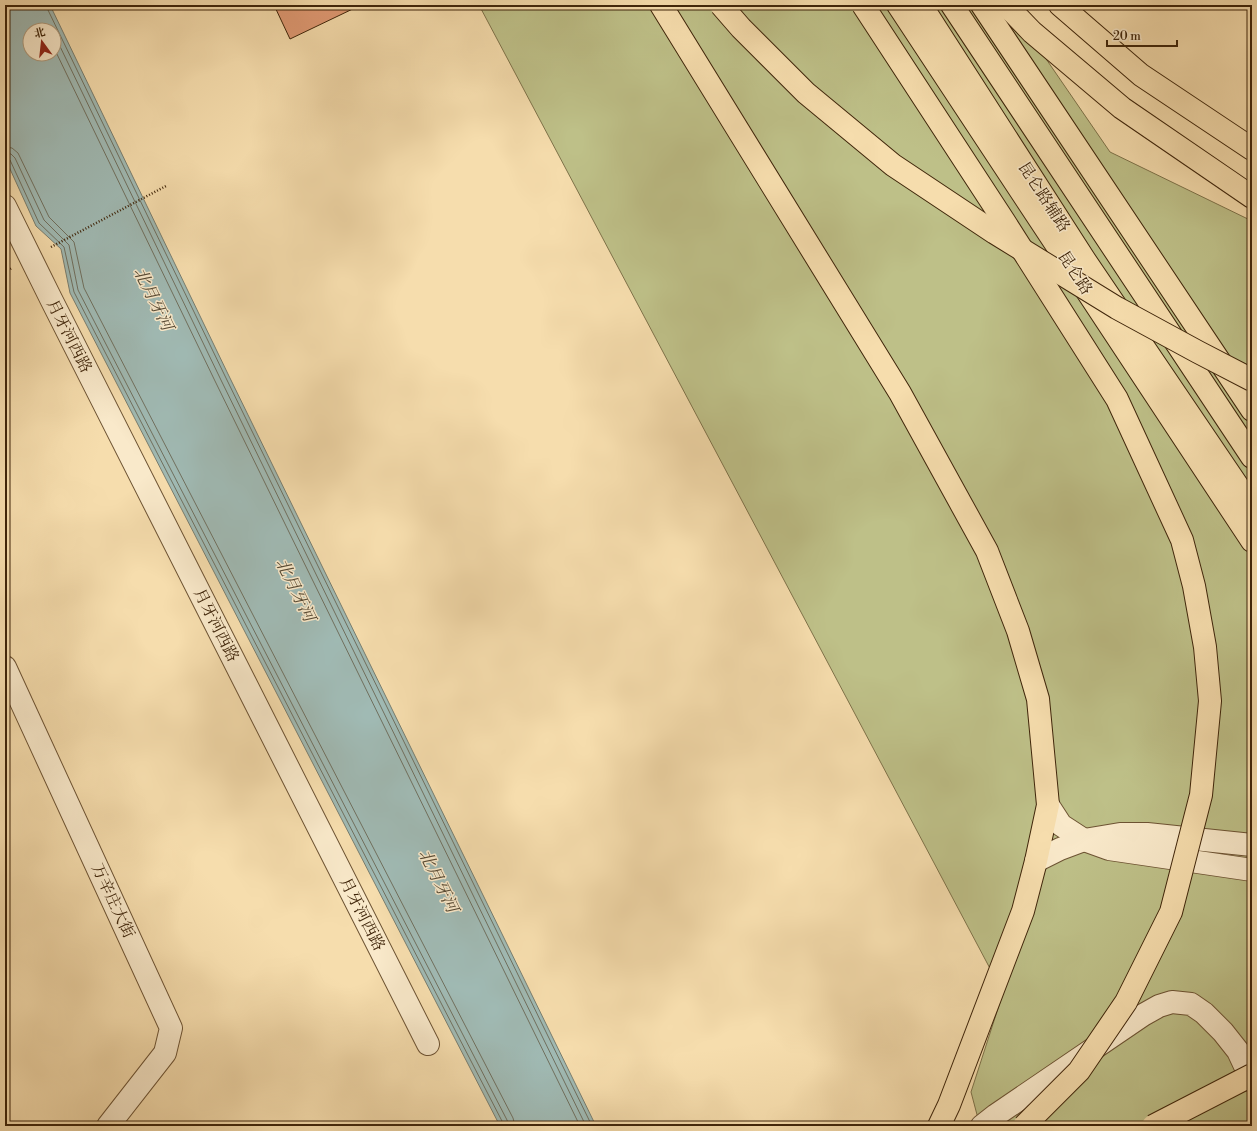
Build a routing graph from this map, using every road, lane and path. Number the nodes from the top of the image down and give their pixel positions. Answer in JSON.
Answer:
{"nodes":[{"id":1,"x":661,"y":5,"type":"edge"},
{"id":2,"x":721,"y":5,"type":"edge"},
{"id":3,"x":863,"y":5,"type":"edge"},
{"id":4,"x":898,"y":5,"type":"edge"},
{"id":5,"x":921,"y":5,"type":"edge"},
{"id":6,"x":934,"y":5,"type":"edge"},
{"id":7,"x":952,"y":5,"type":"edge"},
{"id":8,"x":982,"y":5,"type":"edge"},
{"id":9,"x":1006,"y":5,"type":"edge"},
{"id":10,"x":1060,"y":5,"type":"edge"},
{"id":11,"x":1252,"y":149,"type":"edge"},
{"id":12,"x":166,"y":186,"type":"dead end"},
{"id":13,"x":1252,"y":197,"type":"edge"},
{"id":14,"x":5,"y":206,"type":"edge"},
{"id":15,"x":67,"y":239,"type":"dead end"},
{"id":16,"x":1252,"y":380,"type":"edge"},
{"id":17,"x":1252,"y":410,"type":"edge"},
{"id":18,"x":1252,"y":457,"type":"edge"},
{"id":19,"x":1252,"y":486,"type":"edge"},
{"id":20,"x":1252,"y":507,"type":"edge"},
{"id":21,"x":1252,"y":541,"type":"edge"},
{"id":22,"x":5,"y":667,"type":"edge"},
{"id":23,"x":1048,"y":804,"type":"junction"},
{"id":24,"x":1084,"y":840,"type":"junction"},
{"id":25,"x":1252,"y":845,"type":"edge"},
{"id":26,"x":1036,"y":861,"type":"junction"},
{"id":27,"x":1252,"y":870,"type":"edge"},
{"id":28,"x":428,"y":1044,"type":"dead end"},
{"id":29,"x":1252,"y":1076,"type":"edge"},
{"id":30,"x":1252,"y":1081,"type":"edge"},
{"id":31,"x":108,"y":1126,"type":"edge"},
{"id":32,"x":939,"y":1126,"type":"edge"},
{"id":33,"x":982,"y":1126,"type":"edge"},
{"id":34,"x":1024,"y":1126,"type":"edge"},
{"id":35,"x":1153,"y":1126,"type":"edge"}],
"edges":[{"from":1,"to":23,"type":"main road"},
{"from":2,"to":16,"type":"main road","bridge":true},
{"from":3,"to":34,"type":"main road","bridge":true},
{"from":4,"to":21,"type":"main road","name":"昆仑路","bridge":true},
{"from":5,"to":20,"type":"main road","name":"昆仑路辅路"},
{"from":6,"to":19,"type":"main road","name":"昆仑路辅路"},
{"from":7,"to":18,"type":"main road","bridge":true},
{"from":8,"to":17,"type":"main road","bridge":true},
{"from":9,"to":13,"type":"main road"},
{"from":10,"to":11,"type":"main road"},
{"from":12,"to":15,"type":"path"},
{"from":14,"to":28,"type":"street","name":"月牙河西路"},
{"from":22,"to":31,"type":"street","name":"万辛庄大街"},
{"from":23,"to":24,"type":"street"},
{"from":23,"to":26,"type":"main road"},
{"from":24,"to":25,"type":"street"},
{"from":24,"to":26,"type":"street"},
{"from":24,"to":27,"type":"street"},
{"from":26,"to":32,"type":"main road"},
{"from":29,"to":35,"type":"main road","bridge":true},
{"from":30,"to":33,"type":"street"}]}
